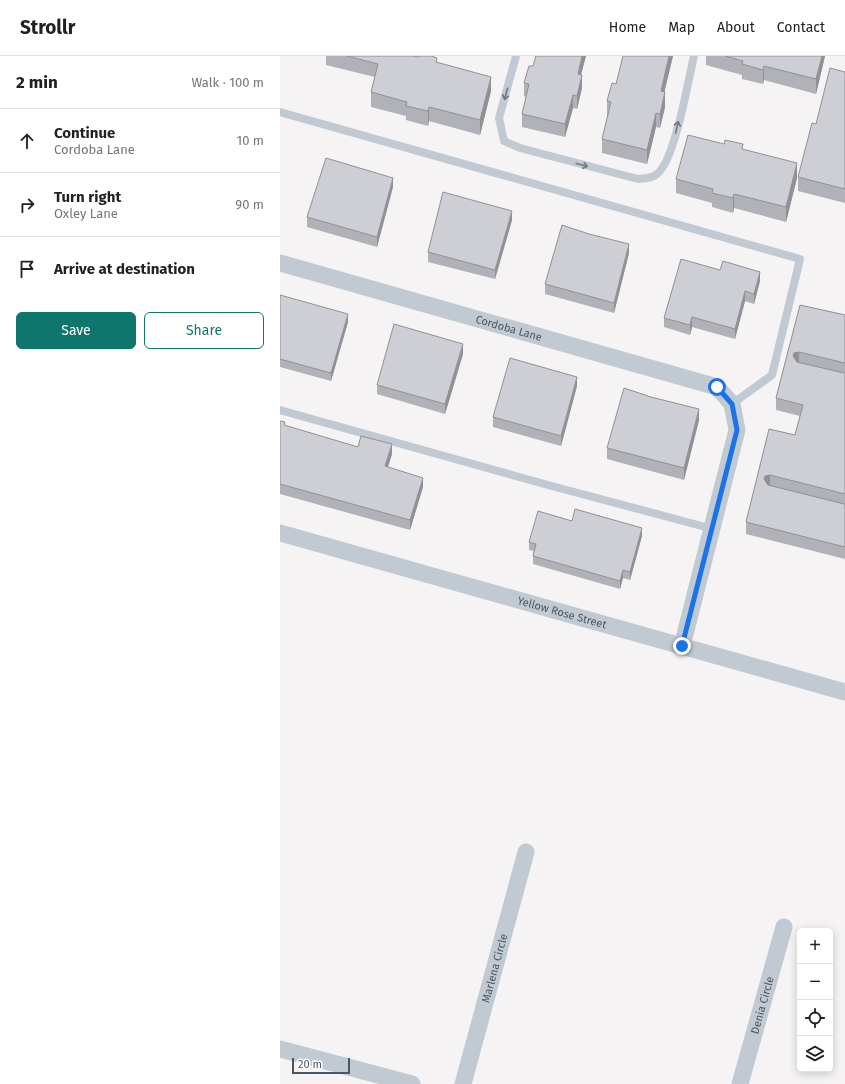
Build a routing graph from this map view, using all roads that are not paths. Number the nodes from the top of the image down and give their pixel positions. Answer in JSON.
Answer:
{"nodes":[{"id":1,"x":516,"y":56,"type":"edge"},
{"id":2,"x":694,"y":56,"type":"edge"},
{"id":3,"x":280,"y":112,"type":"edge"},
{"id":4,"x":280,"y":263,"type":"edge"},
{"id":5,"x":732,"y":404,"type":"junction"},
{"id":6,"x":280,"y":410,"type":"edge"},
{"id":7,"x":713,"y":529,"type":"junction"},
{"id":8,"x":280,"y":533,"type":"edge"},
{"id":9,"x":682,"y":646,"type":"junction"},
{"id":10,"x":845,"y":692,"type":"edge"},
{"id":11,"x":526,"y":852,"type":"dead end"},
{"id":12,"x":784,"y":927,"type":"dead end"},
{"id":13,"x":280,"y":1049,"type":"edge"},
{"id":14,"x":412,"y":1084,"type":"edge"},
{"id":15,"x":463,"y":1084,"type":"edge"},
{"id":16,"x":740,"y":1084,"type":"edge"}],
"edges":[{"from":1,"to":2,"type":"lane","one_way":true},
{"from":3,"to":5,"type":"lane"},
{"from":4,"to":5,"type":"street","name":"Cordoba Lane"},
{"from":5,"to":7,"type":"street"},
{"from":6,"to":7,"type":"lane"},
{"from":7,"to":9,"type":"street"},
{"from":8,"to":9,"type":"street","name":"Yellow Rose Street"},
{"from":9,"to":10,"type":"street","name":"Yellow Rose Street"},
{"from":11,"to":15,"type":"street","name":"Marlena Circle"},
{"from":12,"to":16,"type":"street","name":"Denia Circle"},
{"from":13,"to":14,"type":"street"}]}
